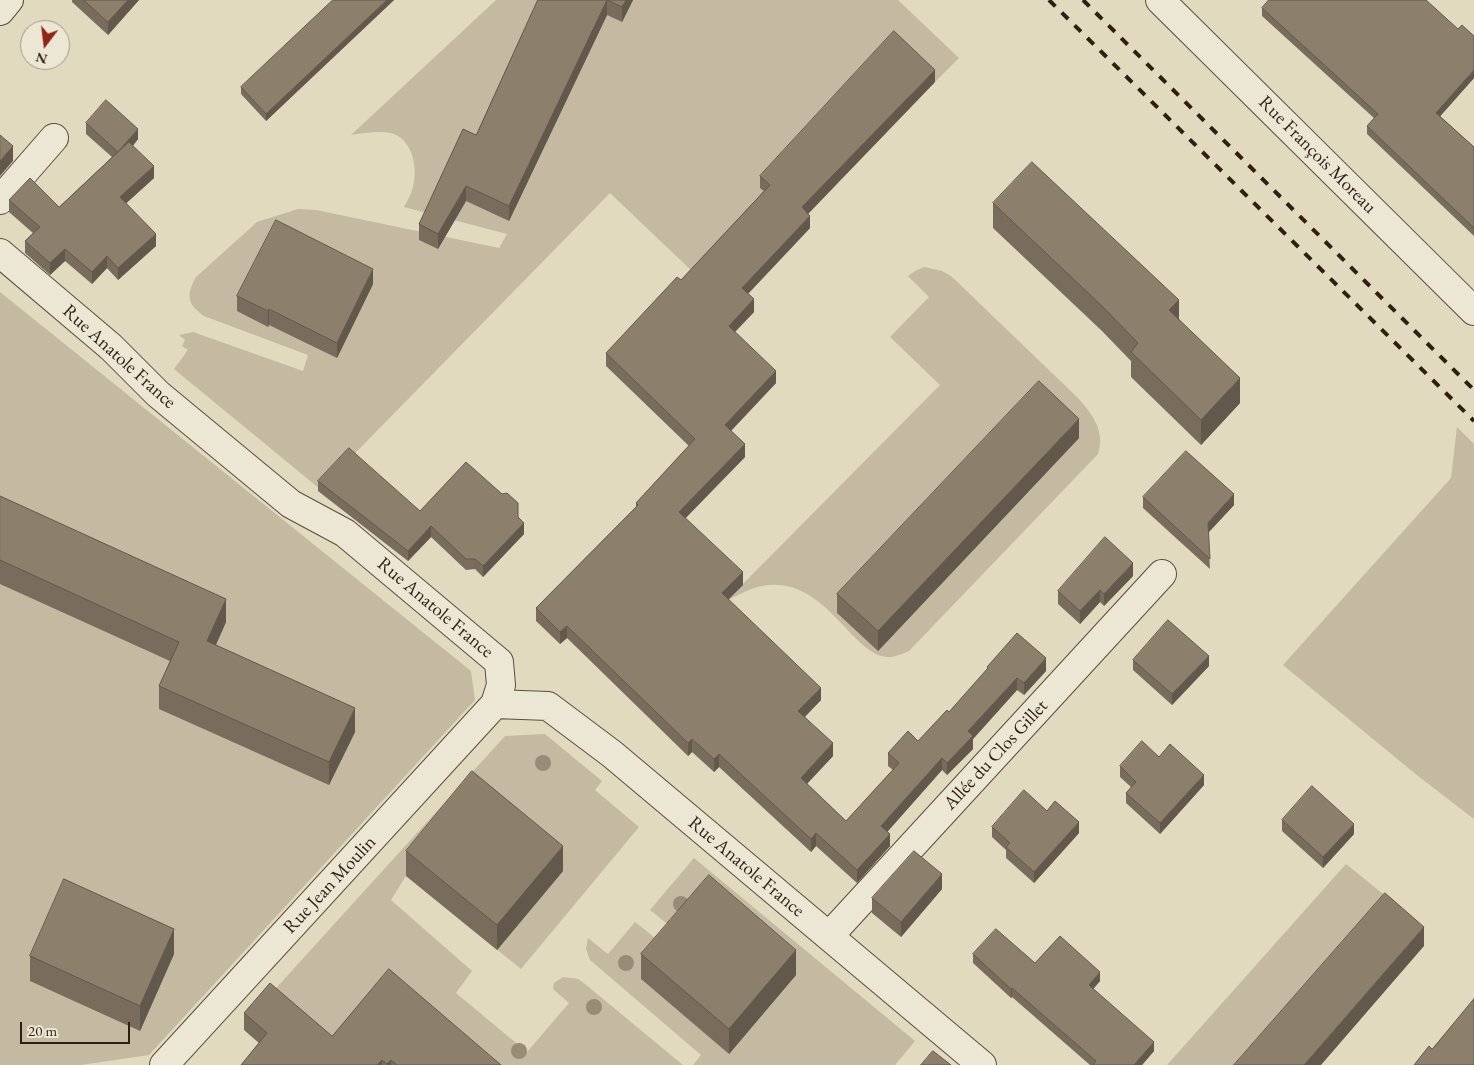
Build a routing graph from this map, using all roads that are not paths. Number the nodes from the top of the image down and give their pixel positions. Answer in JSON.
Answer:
{"nodes":[{"id":1,"x":9,"y":0,"type":"edge"},
{"id":2,"x":1172,"y":4,"type":"edge"},
{"id":3,"x":0,"y":11,"type":"edge"},
{"id":4,"x":54,"y":138,"type":"dead end"},
{"id":5,"x":0,"y":200,"type":"edge"},
{"id":6,"x":0,"y":253,"type":"edge"},
{"id":7,"x":1474,"y":311,"type":"edge"},
{"id":8,"x":1162,"y":574,"type":"dead end"},
{"id":9,"x":495,"y":704,"type":"junction"},
{"id":10,"x":829,"y":936,"type":"junction"},
{"id":11,"x":164,"y":1065,"type":"edge"},
{"id":12,"x":982,"y":1065,"type":"edge"}],
"edges":[{"from":1,"to":3,"type":"street"},
{"from":2,"to":7,"type":"street","name":"Rue François Moreau"},
{"from":4,"to":5,"type":"street"},
{"from":6,"to":9,"type":"street","name":"Rue Anatole France"},
{"from":8,"to":10,"type":"street","name":"Allée du Clos Gillet"},
{"from":9,"to":10,"type":"street","name":"Rue Anatole France"},
{"from":9,"to":11,"type":"street","name":"Rue Jean Moulin"},
{"from":10,"to":12,"type":"street","name":"Rue Anatole France"}]}
